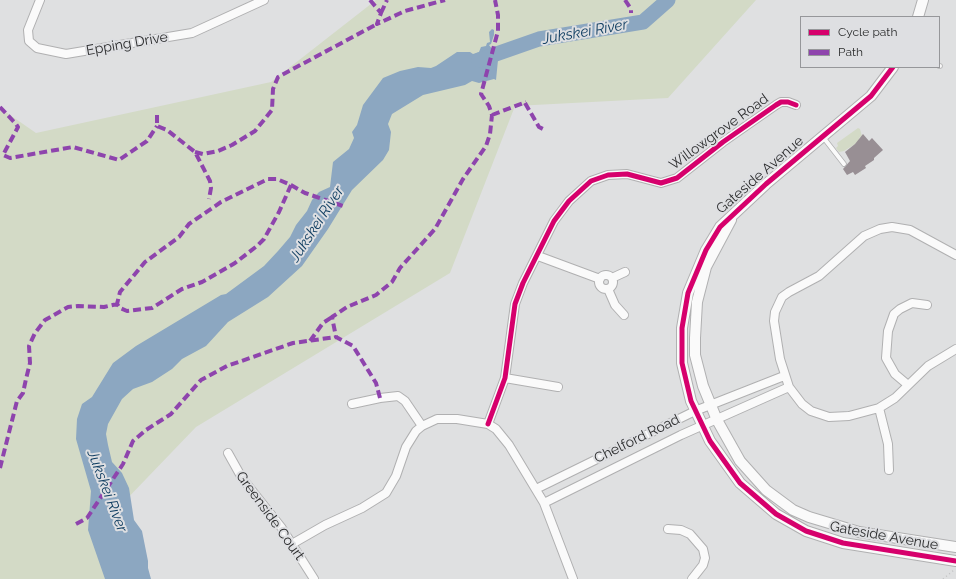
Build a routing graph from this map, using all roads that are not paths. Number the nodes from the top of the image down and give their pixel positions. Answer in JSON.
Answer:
{"nodes":[{"id":1,"x":40,"y":0,"type":"edge"},
{"id":2,"x":264,"y":0,"type":"edge"},
{"id":3,"x":923,"y":0,"type":"edge"},
{"id":4,"x":918,"y":16,"type":"edge"},
{"id":5,"x":892,"y":68,"type":"edge"},
{"id":6,"x":796,"y":104,"type":"dead end"},
{"id":7,"x":823,"y":137,"type":"junction"},
{"id":8,"x":844,"y":164,"type":"dead end"},
{"id":9,"x":733,"y":214,"type":"junction"},
{"id":10,"x":956,"y":255,"type":"edge"},
{"id":11,"x":538,"y":256,"type":"junction"},
{"id":12,"x":625,"y":272,"type":"dead end"},
{"id":13,"x":612,"y":278,"type":"junction"},
{"id":14,"x":600,"y":279,"type":"junction"},
{"id":15,"x":608,"y":289,"type":"junction"},
{"id":16,"x":927,"y":305,"type":"dead end"},
{"id":17,"x":624,"y":315,"type":"dead end"},
{"id":18,"x":956,"y":349,"type":"edge"},
{"id":19,"x":784,"y":376,"type":"junction"},
{"id":20,"x":506,"y":378,"type":"junction"},
{"id":21,"x":908,"y":385,"type":"junction"},
{"id":22,"x":558,"y":387,"type":"dead end"},
{"id":23,"x":789,"y":388,"type":"junction"},
{"id":24,"x":732,"y":397,"type":"junction"},
{"id":25,"x":352,"y":404,"type":"dead end"},
{"id":26,"x":710,"y":404,"type":"junction"},
{"id":27,"x":879,"y":408,"type":"junction"},
{"id":28,"x":738,"y":410,"type":"junction"},
{"id":29,"x":695,"y":411,"type":"junction"},
{"id":30,"x":717,"y":420,"type":"junction"},
{"id":31,"x":488,"y":424,"type":"junction"},
{"id":32,"x":422,"y":426,"type":"junction"},
{"id":33,"x":703,"y":426,"type":"junction"},
{"id":34,"x":228,"y":453,"type":"dead end"},
{"id":35,"x":889,"y":470,"type":"dead end"},
{"id":36,"x":536,"y":489,"type":"junction"},
{"id":37,"x":544,"y":503,"type":"junction"},
{"id":38,"x":668,"y":529,"type":"dead end"},
{"id":39,"x":292,"y":544,"type":"junction"},
{"id":40,"x":956,"y":547,"type":"edge"},
{"id":41,"x":956,"y":561,"type":"edge"},
{"id":42,"x":314,"y":579,"type":"edge"},
{"id":43,"x":573,"y":579,"type":"edge"},
{"id":44,"x":692,"y":579,"type":"edge"}],
"edges":[{"from":1,"to":2,"type":"street","name":"Epping Drive"},
{"from":3,"to":4,"type":"street"},
{"from":5,"to":7,"type":"street","name":"Gateside Avenue"},
{"from":6,"to":11,"type":"street","name":"Willowgrove Road"},
{"from":7,"to":8,"type":"lane"},
{"from":7,"to":9,"type":"street","name":"Gateside Avenue"},
{"from":9,"to":26,"type":"street","name":"Gateside Avenue"},
{"from":9,"to":29,"type":"street","name":"Gateside Avenue"},
{"from":10,"to":19,"type":"street"},
{"from":11,"to":14,"type":"street"},
{"from":11,"to":20,"type":"street","name":"Willowgrove Road"},
{"from":12,"to":13,"type":"street"},
{"from":13,"to":14,"type":"street"},
{"from":13,"to":15,"type":"street"},
{"from":14,"to":15,"type":"street"},
{"from":15,"to":17,"type":"street"},
{"from":16,"to":21,"type":"street"},
{"from":18,"to":21,"type":"street"},
{"from":19,"to":23,"type":"street"},
{"from":19,"to":24,"type":"street","name":"Chelford Road"},
{"from":20,"to":22,"type":"street"},
{"from":20,"to":31,"type":"street","name":"Willowgrove Road"},
{"from":21,"to":27,"type":"street"},
{"from":23,"to":27,"type":"street"},
{"from":23,"to":28,"type":"street","name":"Chelford Road"},
{"from":24,"to":26,"type":"street","name":"Chelford Road"},
{"from":24,"to":28,"type":"street"},
{"from":25,"to":32,"type":"street"},
{"from":26,"to":29,"type":"street","name":"Chelford Road"},
{"from":26,"to":30,"type":"street","name":"Gateside Avenue"},
{"from":27,"to":35,"type":"street"},
{"from":28,"to":30,"type":"street","name":"Chelford Road"},
{"from":29,"to":33,"type":"street","name":"Gateside Avenue"},
{"from":29,"to":36,"type":"street","name":"Chelford Road"},
{"from":30,"to":33,"type":"street","name":"Chelford Road"},
{"from":30,"to":40,"type":"street","name":"Gateside Avenue"},
{"from":31,"to":32,"type":"street"},
{"from":31,"to":36,"type":"street"},
{"from":32,"to":39,"type":"street"},
{"from":33,"to":37,"type":"street","name":"Chelford Road"},
{"from":33,"to":41,"type":"street","name":"Gateside Avenue"},
{"from":34,"to":39,"type":"street","name":"Greenside Court"},
{"from":36,"to":37,"type":"street"},
{"from":37,"to":43,"type":"street"},
{"from":38,"to":44,"type":"street"},
{"from":39,"to":42,"type":"street","name":"Greenside Court"}]}
